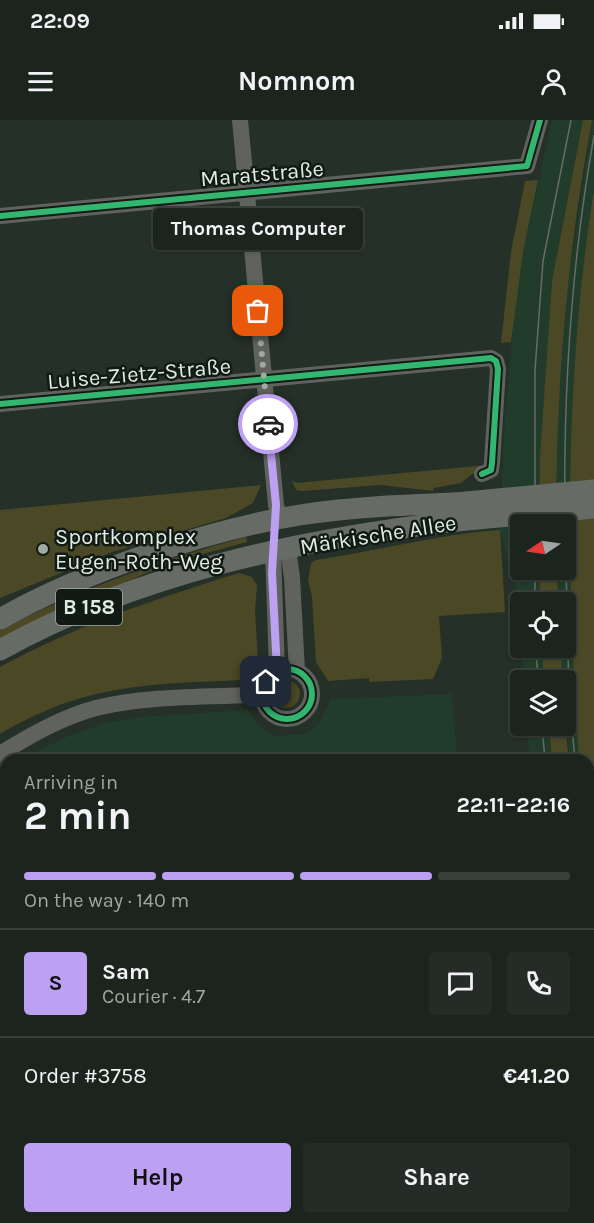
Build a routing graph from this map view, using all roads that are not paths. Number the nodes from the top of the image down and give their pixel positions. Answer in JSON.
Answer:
{"nodes":[{"id":1,"x":240,"y":120,"type":"edge"},
{"id":2,"x":540,"y":120,"type":"edge"},
{"id":3,"x":247,"y":193,"type":"junction"},
{"id":4,"x":0,"y":216,"type":"edge"},
{"id":5,"x":264,"y":379,"type":"junction"},
{"id":6,"x":0,"y":404,"type":"edge"},
{"id":7,"x":482,"y":474,"type":"dead end"},
{"id":8,"x":594,"y":490,"type":"edge"},
{"id":9,"x":594,"y":508,"type":"edge"},
{"id":10,"x":456,"y":512,"type":"junction"},
{"id":11,"x":276,"y":515,"type":"junction"},
{"id":12,"x":280,"y":550,"type":"junction"},
{"id":13,"x":0,"y":619,"type":"edge"},
{"id":14,"x":0,"y":650,"type":"edge"},
{"id":15,"x":277,"y":671,"type":"junction"},
{"id":16,"x":297,"y":671,"type":"junction"},
{"id":17,"x":262,"y":694,"type":"junction"},
{"id":18,"x":0,"y":754,"type":"edge"}],
"edges":[{"from":1,"to":3,"type":"street"},
{"from":2,"to":3,"type":"street","name":"Maratstraße"},
{"from":3,"to":4,"type":"street","name":"Maratstraße"},
{"from":3,"to":5,"type":"street"},
{"from":5,"to":6,"type":"street","name":"Luise-Zietz-Straße"},
{"from":5,"to":7,"type":"street","name":"Luise-Zietz-Straße"},
{"from":5,"to":11,"type":"street"},
{"from":8,"to":10,"type":"main road","name":"Märkische Allee","number":"B 158","bridge":true},
{"from":9,"to":10,"type":"main road","name":"Märkische Allee","number":"B 158","bridge":true},
{"from":10,"to":11,"type":"main road","name":"Märkische Allee","number":"B 158"},
{"from":10,"to":12,"type":"main road","name":"Märkische Allee","number":"B 158"},
{"from":11,"to":12,"type":"main road"},
{"from":11,"to":13,"type":"main road","name":"Märkische Allee","number":"B 158"},
{"from":12,"to":14,"type":"main road","name":"Märkische Allee","number":"B 158"},
{"from":12,"to":15,"type":"street"},
{"from":12,"to":16,"type":"street"},
{"from":15,"to":16,"type":"street"},
{"from":15,"to":17,"type":"street"},
{"from":16,"to":17,"type":"street"},
{"from":17,"to":18,"type":"street"}]}
